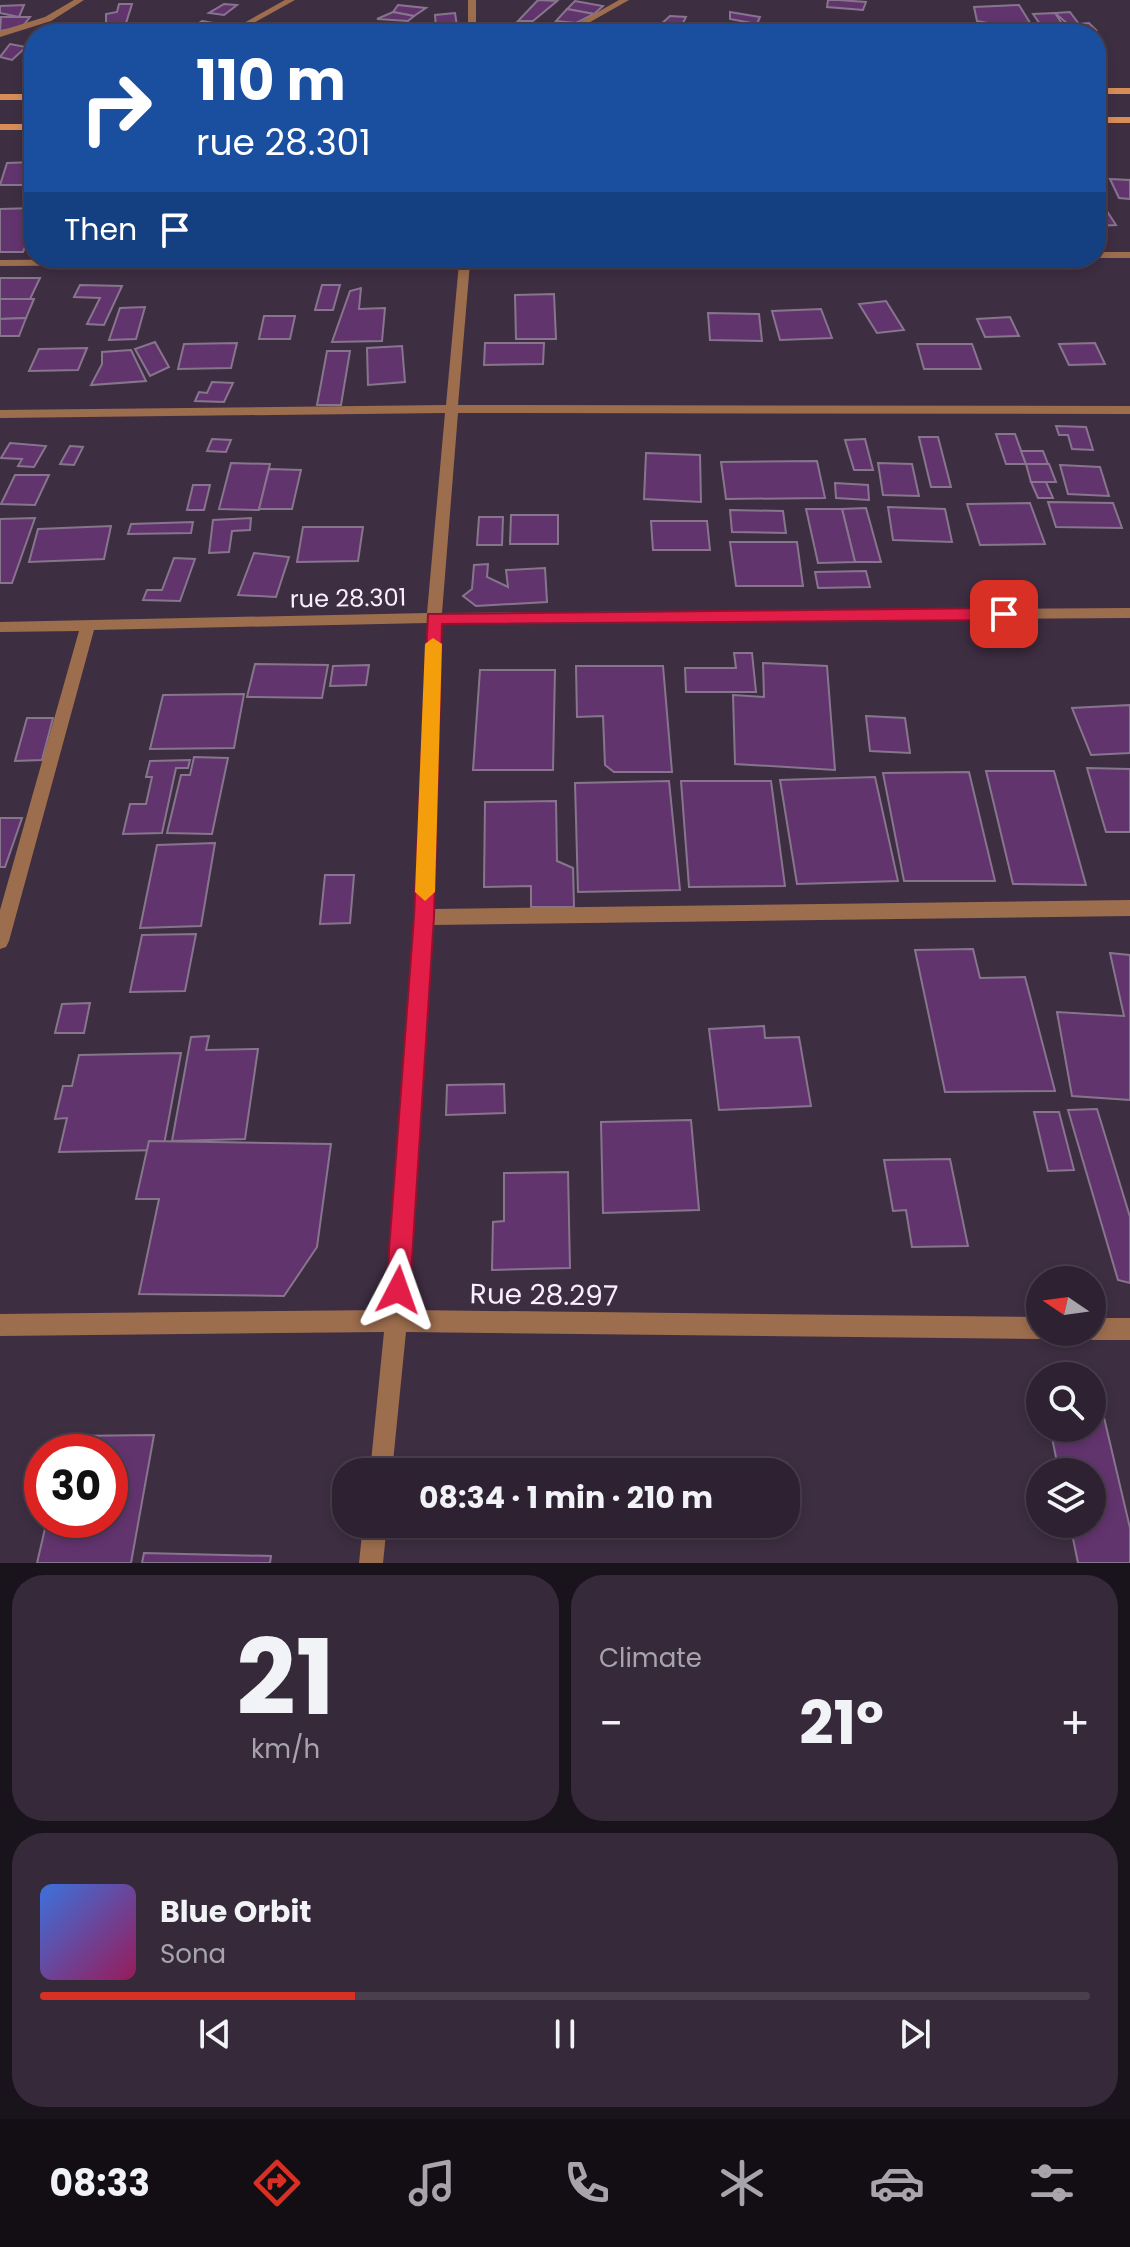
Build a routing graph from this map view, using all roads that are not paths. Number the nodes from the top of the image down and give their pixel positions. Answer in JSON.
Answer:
{"nodes":[{"id":1,"x":80,"y":0,"type":"edge"},
{"id":2,"x":291,"y":0,"type":"edge"},
{"id":3,"x":472,"y":0,"type":"edge"},
{"id":4,"x":625,"y":0,"type":"edge"},
{"id":5,"x":32,"y":24,"type":"edge"},
{"id":6,"x":247,"y":24,"type":"edge"},
{"id":7,"x":472,"y":24,"type":"edge"},
{"id":8,"x":581,"y":24,"type":"edge"},
{"id":9,"x":24,"y":26,"type":"edge"},
{"id":10,"x":0,"y":34,"type":"edge"},
{"id":11,"x":1106,"y":91,"type":"edge"},
{"id":12,"x":1130,"y":91,"type":"edge"},
{"id":13,"x":0,"y":97,"type":"edge"},
{"id":14,"x":24,"y":97,"type":"edge"},
{"id":15,"x":1106,"y":120,"type":"edge"},
{"id":16,"x":1130,"y":120,"type":"edge"},
{"id":17,"x":0,"y":127,"type":"edge"},
{"id":18,"x":24,"y":127,"type":"edge"},
{"id":19,"x":1106,"y":255,"type":"edge"},
{"id":20,"x":1130,"y":255,"type":"edge"},
{"id":21,"x":0,"y":263,"type":"edge"},
{"id":22,"x":24,"y":263,"type":"edge"},
{"id":23,"x":464,"y":268,"type":"edge"},
{"id":24,"x":450,"y":409,"type":"junction"},
{"id":25,"x":1130,"y":410,"type":"edge"},
{"id":26,"x":0,"y":414,"type":"edge"},
{"id":27,"x":1130,"y":613,"type":"edge"},
{"id":28,"x":434,"y":618,"type":"junction"},
{"id":29,"x":88,"y":626,"type":"junction"},
{"id":30,"x":0,"y":627,"type":"edge"},
{"id":31,"x":1130,"y":908,"type":"edge"},
{"id":32,"x":4,"y":913,"type":"edge"},
{"id":33,"x":424,"y":917,"type":"junction"},
{"id":34,"x":0,"y":941,"type":"edge"},
{"id":35,"x":396,"y":1321,"type":"junction"},
{"id":36,"x":0,"y":1325,"type":"edge"},
{"id":37,"x":1026,"y":1328,"type":"edge"},
{"id":38,"x":1106,"y":1329,"type":"edge"},
{"id":39,"x":1130,"y":1329,"type":"edge"},
{"id":40,"x":382,"y":1458,"type":"edge"},
{"id":41,"x":374,"y":1538,"type":"edge"},
{"id":42,"x":371,"y":1563,"type":"edge"}],
"edges":[{"from":1,"to":5,"type":"street"},
{"from":2,"to":6,"type":"street"},
{"from":3,"to":7,"type":"street"},
{"from":4,"to":8,"type":"street"},
{"from":9,"to":10,"type":"street"},
{"from":11,"to":12,"type":"main road"},
{"from":13,"to":14,"type":"main road"},
{"from":15,"to":16,"type":"main road"},
{"from":17,"to":18,"type":"main road"},
{"from":19,"to":20,"type":"street"},
{"from":21,"to":22,"type":"street"},
{"from":23,"to":24,"type":"street"},
{"from":24,"to":25,"type":"street"},
{"from":24,"to":26,"type":"street"},
{"from":24,"to":28,"type":"street"},
{"from":27,"to":28,"type":"street","name":"rue 28.301"},
{"from":28,"to":29,"type":"street","name":"rue 28.301"},
{"from":28,"to":33,"type":"street"},
{"from":29,"to":30,"type":"street","name":"rue 28.301"},
{"from":29,"to":32,"type":"street"},
{"from":31,"to":33,"type":"street"},
{"from":32,"to":34,"type":"street"},
{"from":33,"to":35,"type":"street"},
{"from":35,"to":36,"type":"street","name":"Rue 28.297"},
{"from":35,"to":37,"type":"street","name":"Rue 28.297"},
{"from":35,"to":40,"type":"street"},
{"from":38,"to":39,"type":"street"},
{"from":41,"to":42,"type":"street"}]}
